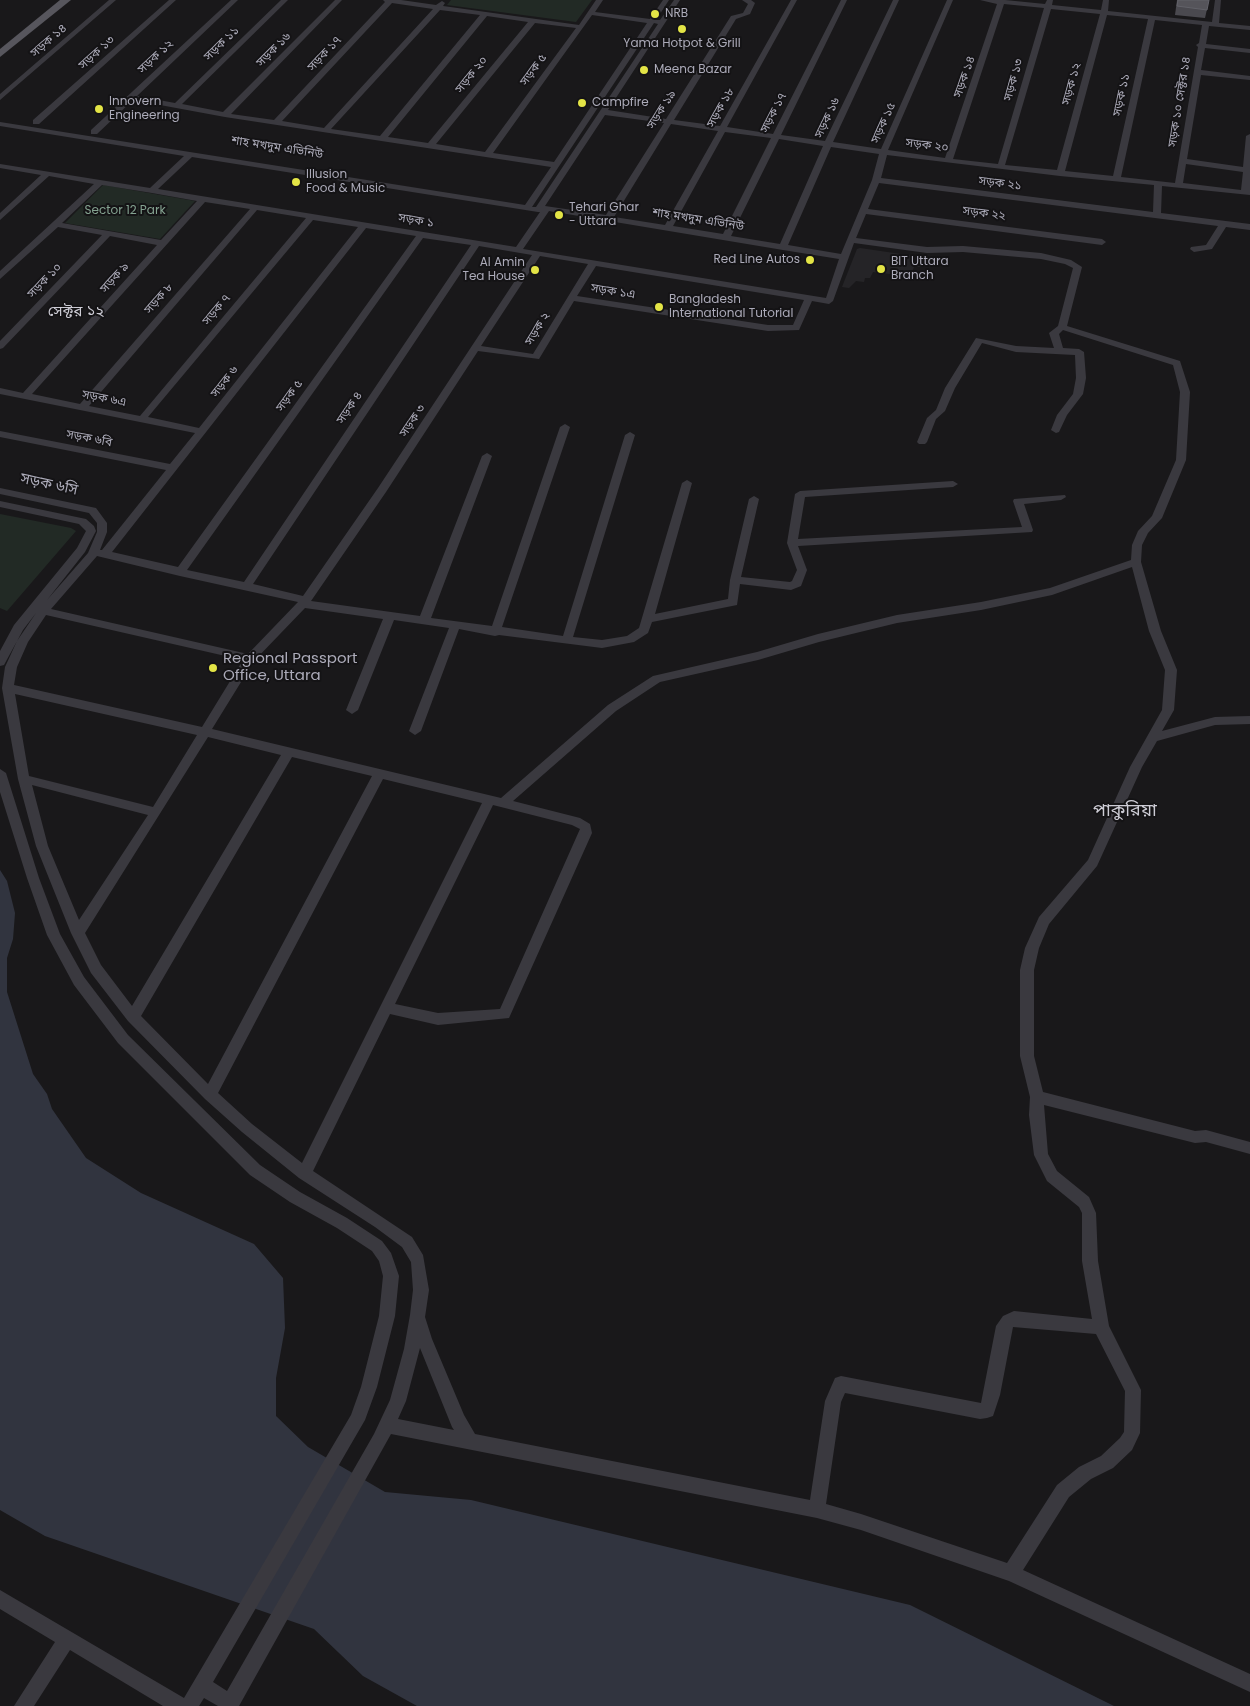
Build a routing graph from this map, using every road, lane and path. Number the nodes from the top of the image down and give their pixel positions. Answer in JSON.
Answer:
{"nodes":[{"id":1,"x":53,"y":0,"type":"edge"},
{"id":2,"x":66,"y":0,"type":"edge"},
{"id":3,"x":113,"y":0,"type":"edge"},
{"id":4,"x":173,"y":0,"type":"edge"},
{"id":5,"x":234,"y":0,"type":"edge"},
{"id":6,"x":285,"y":0,"type":"edge"},
{"id":7,"x":338,"y":0,"type":"edge"},
{"id":8,"x":386,"y":0,"type":"edge"},
{"id":9,"x":445,"y":0,"type":"edge"},
{"id":10,"x":600,"y":0,"type":"edge"},
{"id":11,"x":666,"y":0,"type":"edge"},
{"id":12,"x":677,"y":0,"type":"edge"},
{"id":13,"x":745,"y":0,"type":"edge"},
{"id":14,"x":794,"y":0,"type":"edge"},
{"id":15,"x":844,"y":0,"type":"edge"},
{"id":16,"x":896,"y":0,"type":"edge"},
{"id":17,"x":950,"y":0,"type":"edge"},
{"id":18,"x":983,"y":0,"type":"edge"},
{"id":19,"x":1106,"y":0,"type":"edge"},
{"id":20,"x":390,"y":1,"type":"edge"},
{"id":21,"x":1002,"y":1,"type":"edge"},
{"id":22,"x":1216,"y":1,"type":"edge"},
{"id":23,"x":1049,"y":3,"type":"edge"},
{"id":24,"x":438,"y":7,"type":"junction"},
{"id":25,"x":1104,"y":12,"type":"junction"},
{"id":26,"x":486,"y":13,"type":"junction"},
{"id":27,"x":590,"y":13,"type":"junction"},
{"id":28,"x":1152,"y":17,"type":"junction"},
{"id":29,"x":533,"y":20,"type":"junction"},
{"id":30,"x":652,"y":22,"type":"junction"},
{"id":31,"x":1206,"y":22,"type":"junction"},
{"id":32,"x":662,"y":23,"type":"junction"},
{"id":33,"x":1215,"y":24,"type":"junction"},
{"id":34,"x":581,"y":26,"type":"junction"},
{"id":35,"x":1250,"y":28,"type":"edge"},
{"id":36,"x":0,"y":42,"type":"edge"},
{"id":37,"x":1200,"y":45,"type":"junction"},
{"id":38,"x":1250,"y":51,"type":"edge"},
{"id":39,"x":0,"y":54,"type":"edge"},
{"id":40,"x":1198,"y":72,"type":"junction"},
{"id":41,"x":1250,"y":78,"type":"edge"},
{"id":42,"x":131,"y":97,"type":"junction"},
{"id":43,"x":0,"y":98,"type":"edge"},
{"id":44,"x":176,"y":106,"type":"junction"},
{"id":45,"x":603,"y":112,"type":"junction"},
{"id":46,"x":225,"y":115,"type":"junction"},
{"id":47,"x":0,"y":117,"type":"edge"},
{"id":48,"x":668,"y":121,"type":"junction"},
{"id":49,"x":36,"y":122,"type":"junction"},
{"id":50,"x":276,"y":122,"type":"junction"},
{"id":51,"x":0,"y":124,"type":"edge"},
{"id":52,"x":58,"y":129,"type":"junction"},
{"id":53,"x":722,"y":129,"type":"junction"},
{"id":54,"x":326,"y":130,"type":"junction"},
{"id":55,"x":94,"y":132,"type":"junction"},
{"id":56,"x":1250,"y":136,"type":"edge"},
{"id":57,"x":774,"y":137,"type":"junction"},
{"id":58,"x":382,"y":139,"type":"junction"},
{"id":59,"x":828,"y":144,"type":"junction"},
{"id":60,"x":185,"y":146,"type":"junction"},
{"id":61,"x":431,"y":146,"type":"junction"},
{"id":62,"x":178,"y":153,"type":"junction"},
{"id":63,"x":883,"y":153,"type":"junction"},
{"id":64,"x":488,"y":154,"type":"junction"},
{"id":65,"x":190,"y":155,"type":"junction"},
{"id":66,"x":948,"y":161,"type":"junction"},
{"id":67,"x":1182,"y":161,"type":"junction"},
{"id":68,"x":0,"y":166,"type":"edge"},
{"id":69,"x":556,"y":166,"type":"junction"},
{"id":70,"x":1001,"y":166,"type":"junction"},
{"id":71,"x":1246,"y":170,"type":"junction"},
{"id":72,"x":47,"y":174,"type":"junction"},
{"id":73,"x":1060,"y":174,"type":"junction"},
{"id":74,"x":1117,"y":178,"type":"junction"},
{"id":75,"x":876,"y":180,"type":"junction"},
{"id":76,"x":381,"y":181,"type":"junction"},
{"id":77,"x":100,"y":182,"type":"junction"},
{"id":78,"x":1158,"y":184,"type":"junction"},
{"id":79,"x":1178,"y":186,"type":"junction"},
{"id":80,"x":152,"y":191,"type":"junction"},
{"id":81,"x":1247,"y":193,"type":"edge"},
{"id":82,"x":203,"y":199,"type":"junction"},
{"id":83,"x":533,"y":201,"type":"junction"},
{"id":84,"x":543,"y":207,"type":"junction"},
{"id":85,"x":255,"y":208,"type":"junction"},
{"id":86,"x":527,"y":208,"type":"junction"},
{"id":87,"x":864,"y":211,"type":"junction"},
{"id":88,"x":1157,"y":216,"type":"junction"},
{"id":89,"x":0,"y":217,"type":"edge"},
{"id":90,"x":311,"y":217,"type":"junction"},
{"id":91,"x":610,"y":218,"type":"junction"},
{"id":92,"x":55,"y":224,"type":"junction"},
{"id":93,"x":1223,"y":224,"type":"junction"},
{"id":94,"x":364,"y":225,"type":"junction"},
{"id":95,"x":668,"y":227,"type":"junction"},
{"id":96,"x":1250,"y":227,"type":"edge"},
{"id":97,"x":107,"y":234,"type":"junction"},
{"id":98,"x":421,"y":235,"type":"junction"},
{"id":99,"x":726,"y":237,"type":"junction"},
{"id":100,"x":852,"y":240,"type":"junction"},
{"id":101,"x":998,"y":240,"type":"junction"},
{"id":102,"x":1102,"y":242,"type":"dead end"},
{"id":103,"x":163,"y":243,"type":"junction"},
{"id":104,"x":476,"y":244,"type":"junction"},
{"id":105,"x":783,"y":247,"type":"junction"},
{"id":106,"x":1194,"y":249,"type":"dead end"},
{"id":107,"x":518,"y":250,"type":"junction"},
{"id":108,"x":537,"y":254,"type":"junction"},
{"id":109,"x":844,"y":257,"type":"junction"},
{"id":110,"x":593,"y":263,"type":"junction"},
{"id":111,"x":0,"y":276,"type":"edge"},
{"id":112,"x":572,"y":298,"type":"junction"},
{"id":113,"x":809,"y":298,"type":"junction"},
{"id":114,"x":829,"y":301,"type":"joint"},
{"id":115,"x":1062,"y":327,"type":"junction"},
{"id":116,"x":0,"y":346,"type":"edge"},
{"id":117,"x":476,"y":348,"type":"junction"},
{"id":118,"x":1059,"y":350,"type":"junction"},
{"id":119,"x":0,"y":391,"type":"edge"},
{"id":120,"x":24,"y":396,"type":"junction"},
{"id":121,"x":83,"y":407,"type":"junction"},
{"id":122,"x":142,"y":419,"type":"junction"},
{"id":123,"x":565,"y":427,"type":"dead end"},
{"id":124,"x":1056,"y":430,"type":"dead end"},
{"id":125,"x":202,"y":431,"type":"junction"},
{"id":126,"x":0,"y":434,"type":"edge"},
{"id":127,"x":630,"y":435,"type":"dead end"},
{"id":128,"x":922,"y":442,"type":"dead end"},
{"id":129,"x":487,"y":456,"type":"dead end"},
{"id":130,"x":173,"y":468,"type":"junction"},
{"id":131,"x":687,"y":483,"type":"dead end"},
{"id":132,"x":953,"y":484,"type":"dead end"},
{"id":133,"x":0,"y":490,"type":"edge"},
{"id":134,"x":1061,"y":497,"type":"dead end"},
{"id":135,"x":754,"y":500,"type":"dead end"},
{"id":136,"x":0,"y":504,"type":"edge"},
{"id":137,"x":93,"y":524,"type":"junction"},
{"id":138,"x":127,"y":526,"type":"junction"},
{"id":139,"x":792,"y":542,"type":"junction"},
{"id":140,"x":99,"y":553,"type":"junction"},
{"id":141,"x":1136,"y":562,"type":"junction"},
{"id":142,"x":180,"y":572,"type":"junction"},
{"id":143,"x":735,"y":580,"type":"junction"},
{"id":144,"x":246,"y":587,"type":"junction"},
{"id":145,"x":305,"y":602,"type":"junction"},
{"id":146,"x":44,"y":610,"type":"junction"},
{"id":147,"x":390,"y":616,"type":"junction"},
{"id":148,"x":646,"y":619,"type":"junction"},
{"id":149,"x":424,"y":621,"type":"junction"},
{"id":150,"x":455,"y":626,"type":"junction"},
{"id":151,"x":494,"y":632,"type":"junction"},
{"id":152,"x":566,"y":640,"type":"junction"},
{"id":153,"x":250,"y":658,"type":"junction"},
{"id":154,"x":0,"y":662,"type":"edge"},
{"id":155,"x":8,"y":688,"type":"junction"},
{"id":156,"x":352,"y":710,"type":"dead end"},
{"id":157,"x":1250,"y":720,"type":"edge"},
{"id":158,"x":415,"y":731,"type":"dead end"},
{"id":159,"x":205,"y":732,"type":"junction"},
{"id":160,"x":1154,"y":737,"type":"junction"},
{"id":161,"x":289,"y":752,"type":"junction"},
{"id":162,"x":0,"y":773,"type":"edge"},
{"id":163,"x":380,"y":774,"type":"junction"},
{"id":164,"x":24,"y":779,"type":"junction"},
{"id":165,"x":489,"y":800,"type":"junction"},
{"id":166,"x":503,"y":803,"type":"junction"},
{"id":167,"x":156,"y":812,"type":"junction"},
{"id":168,"x":78,"y":933,"type":"junction"},
{"id":169,"x":385,"y":1007,"type":"junction"},
{"id":170,"x":133,"y":1017,"type":"junction"},
{"id":171,"x":210,"y":1095,"type":"junction"},
{"id":172,"x":1037,"y":1097,"type":"junction"},
{"id":173,"x":1250,"y":1148,"type":"edge"},
{"id":174,"x":304,"y":1173,"type":"junction"},
{"id":175,"x":418,"y":1315,"type":"junction"},
{"id":176,"x":1101,"y":1327,"type":"junction"},
{"id":177,"x":383,"y":1432,"type":"junction"},
{"id":178,"x":469,"y":1440,"type":"junction"},
{"id":179,"x":817,"y":1510,"type":"junction"},
{"id":180,"x":1011,"y":1573,"type":"junction"},
{"id":181,"x":0,"y":1600,"type":"edge"},
{"id":182,"x":66,"y":1639,"type":"junction"},
{"id":183,"x":1250,"y":1684,"type":"edge"},
{"id":184,"x":202,"y":1686,"type":"junction"},
{"id":185,"x":230,"y":1705,"type":"edge"},
{"id":186,"x":23,"y":1706,"type":"edge"},
{"id":187,"x":180,"y":1706,"type":"edge"},
{"id":188,"x":189,"y":1706,"type":"edge"}],
"edges":[{"from":1,"to":36,"type":"main road"},
{"from":2,"to":39,"type":"main road"},
{"from":3,"to":43,"type":"street","name":"সড়ক ১৪"},
{"from":4,"to":49,"type":"street","name":"সড়ক ১৩"},
{"from":5,"to":42,"type":"street","name":"সড়ক ১২"},
{"from":6,"to":44,"type":"street","name":"সড়ক ১১"},
{"from":7,"to":46,"type":"street","name":"সড়ক ১৬"},
{"from":8,"to":20,"type":"street"},
{"from":9,"to":24,"type":"street"},
{"from":10,"to":27,"type":"street","name":"সড়ক ৫"},
{"from":11,"to":30,"type":"street"},
{"from":12,"to":32,"type":"street"},
{"from":13,"to":48,"type":"street","name":"সড়ক ১৯"},
{"from":14,"to":53,"type":"street","name":"সড়ক ১৮"},
{"from":15,"to":57,"type":"street","name":"সড়ক ১৭"},
{"from":16,"to":59,"type":"street","name":"সড়ক ১৬"},
{"from":17,"to":63,"type":"street","name":"সড়ক ১৫"},
{"from":18,"to":21,"type":"street"},
{"from":19,"to":25,"type":"street","name":"সড়ক ১২"},
{"from":20,"to":24,"type":"street"},
{"from":20,"to":50,"type":"street","name":"সড়ক ১৭"},
{"from":21,"to":23,"type":"street"},
{"from":21,"to":66,"type":"street","name":"সড়ক ১৪"},
{"from":22,"to":33,"type":"street"},
{"from":23,"to":25,"type":"street"},
{"from":23,"to":70,"type":"street","name":"সড়ক ১৩"},
{"from":24,"to":26,"type":"street"},
{"from":24,"to":54,"type":"street"},
{"from":25,"to":28,"type":"street"},
{"from":25,"to":73,"type":"street","name":"সড়ক ১২"},
{"from":26,"to":29,"type":"street"},
{"from":26,"to":58,"type":"street"},
{"from":27,"to":30,"type":"street"},
{"from":27,"to":34,"type":"street","name":"সড়ক ৫"},
{"from":28,"to":31,"type":"street"},
{"from":28,"to":74,"type":"street","name":"সড়ক ১১"},
{"from":29,"to":34,"type":"street"},
{"from":29,"to":61,"type":"street","name":"সড়ক ২০"},
{"from":30,"to":32,"type":"street"},
{"from":30,"to":69,"type":"street"},
{"from":31,"to":33,"type":"street"},
{"from":31,"to":37,"type":"street","name":"সড়ক ১০ সেক্টর ১৪"},
{"from":32,"to":45,"type":"street"},
{"from":33,"to":35,"type":"street"},
{"from":34,"to":64,"type":"street","name":"সড়ক ৫"},
{"from":37,"to":38,"type":"street"},
{"from":37,"to":40,"type":"street","name":"সড়ক ১০ সেক্টর ১৪"},
{"from":40,"to":41,"type":"street"},
{"from":40,"to":67,"type":"street","name":"সড়ক ১০ সেক্টর ১৪"},
{"from":42,"to":44,"type":"street"},
{"from":42,"to":55,"type":"street","name":"সড়ক ১২"},
{"from":44,"to":46,"type":"street"},
{"from":45,"to":48,"type":"street","name":"সড়ক ২০"},
{"from":45,"to":84,"type":"street"},
{"from":46,"to":50,"type":"street"},
{"from":47,"to":49,"type":"street","name":"শাহ মখদুম এভিনিউ"},
{"from":48,"to":53,"type":"street","name":"সড়ক ২০"},
{"from":48,"to":91,"type":"street","name":"সড়ক ১৯"},
{"from":49,"to":52,"type":"street","name":"শাহ মখদুম এভিনিউ"},
{"from":50,"to":54,"type":"street"},
{"from":51,"to":52,"type":"street","name":"শাহ মখদুম এভিনিউ"},
{"from":52,"to":55,"type":"street","name":"শাহ মখদুম এভিনিউ"},
{"from":52,"to":62,"type":"street","name":"শাহ মখদুম এভিনিউ"},
{"from":53,"to":57,"type":"street","name":"সড়ক ২০"},
{"from":53,"to":95,"type":"street","name":"সড়ক ১৮"},
{"from":54,"to":58,"type":"street"},
{"from":55,"to":60,"type":"street","name":"শাহ মখদুম এভিনিউ"},
{"from":56,"to":71,"type":"street"},
{"from":57,"to":59,"type":"street","name":"সড়ক ২০"},
{"from":57,"to":99,"type":"street","name":"সড়ক ১৭"},
{"from":58,"to":61,"type":"street"},
{"from":59,"to":63,"type":"street","name":"সড়ক ২০"},
{"from":59,"to":105,"type":"street","name":"সড়ক ১৬"},
{"from":60,"to":62,"type":"street"},
{"from":60,"to":76,"type":"street","name":"শাহ মখদুম এভিনিউ"},
{"from":61,"to":64,"type":"street"},
{"from":62,"to":65,"type":"street","name":"শাহ মখদুম এভিনিউ"},
{"from":63,"to":66,"type":"street","name":"সড়ক ২০"},
{"from":63,"to":75,"type":"street","name":"সড়ক ১৫"},
{"from":64,"to":69,"type":"street"},
{"from":65,"to":76,"type":"street","name":"শাহ মখদুম এভিনিউ"},
{"from":65,"to":80,"type":"street"},
{"from":66,"to":70,"type":"street","name":"সড়ক ২০"},
{"from":67,"to":71,"type":"street"},
{"from":67,"to":79,"type":"street","name":"সড়ক ১০ সেক্টর ১৪"},
{"from":68,"to":72,"type":"street","name":"সড়ক ১"},
{"from":69,"to":83,"type":"street"},
{"from":70,"to":73,"type":"street","name":"সড়ক ২০"},
{"from":71,"to":81,"type":"street"},
{"from":72,"to":77,"type":"street","name":"সড়ক ১"},
{"from":72,"to":89,"type":"street"},
{"from":73,"to":74,"type":"street","name":"সড়ক ২০"},
{"from":74,"to":78,"type":"street","name":"সড়ক ২০"},
{"from":75,"to":87,"type":"street","name":"সড়ক ১৫"},
{"from":75,"to":88,"type":"street","name":"সড়ক ২১"},
{"from":76,"to":83,"type":"street","name":"শাহ মখদুম এভিনিউ"},
{"from":76,"to":86,"type":"street","name":"শাহ মখদুম এভিনিউ"},
{"from":77,"to":80,"type":"street","name":"সড়ক ১"},
{"from":77,"to":92,"type":"street"},
{"from":78,"to":79,"type":"street","name":"সড়ক ২০"},
{"from":78,"to":88,"type":"street"},
{"from":79,"to":81,"type":"street","name":"সড়ক ২০"},
{"from":80,"to":82,"type":"street","name":"সড়ক ১"},
{"from":82,"to":85,"type":"street","name":"সড়ক ১"},
{"from":82,"to":103,"type":"street","name":"সড়ক ৯"},
{"from":83,"to":84,"type":"street","name":"শাহ মখদুম এভিনিউ"},
{"from":83,"to":86,"type":"street"},
{"from":84,"to":86,"type":"street","name":"শাহ মখদুম এভিনিউ"},
{"from":84,"to":91,"type":"street","name":"শাহ মখদুম এভিনিউ"},
{"from":84,"to":107,"type":"street"},
{"from":85,"to":90,"type":"street","name":"সড়ক ১"},
{"from":85,"to":121,"type":"street","name":"সড়ক ৮"},
{"from":87,"to":100,"type":"street","name":"সড়ক ১৫"},
{"from":87,"to":101,"type":"street","name":"সড়ক ২২"},
{"from":88,"to":93,"type":"street","name":"সড়ক ২১"},
{"from":90,"to":94,"type":"street","name":"সড়ক ১"},
{"from":90,"to":122,"type":"street","name":"সড়ক ৭"},
{"from":91,"to":95,"type":"street","name":"শাহ মখদুম এভিনিউ"},
{"from":92,"to":97,"type":"street"},
{"from":92,"to":111,"type":"street"},
{"from":93,"to":96,"type":"street","name":"সড়ক ২১"},
{"from":93,"to":106,"type":"street"},
{"from":94,"to":98,"type":"street","name":"সড়ক ১"},
{"from":94,"to":125,"type":"street","name":"সড়ক ৬"},
{"from":95,"to":99,"type":"street","name":"শাহ মখদুম এভিনিউ"},
{"from":97,"to":103,"type":"street"},
{"from":97,"to":116,"type":"street","name":"সড়ক ১০"},
{"from":98,"to":104,"type":"street","name":"সড়ক ১"},
{"from":98,"to":142,"type":"street","name":"সড়ক ৫"},
{"from":99,"to":105,"type":"street","name":"শাহ মখদুম এভিনিউ"},
{"from":100,"to":101,"type":"street"},
{"from":100,"to":109,"type":"street","name":"সড়ক ১৫"},
{"from":101,"to":102,"type":"street","name":"সড়ক ২২"},
{"from":101,"to":115,"type":"street"},
{"from":103,"to":120,"type":"street","name":"সড়ক ৯"},
{"from":104,"to":107,"type":"street","name":"সড়ক ১"},
{"from":104,"to":144,"type":"street","name":"সড়ক ৪"},
{"from":105,"to":109,"type":"street","name":"শাহ মখদুম এভিনিউ"},
{"from":107,"to":108,"type":"street","name":"সড়ক ১"},
{"from":108,"to":110,"type":"street","name":"সড়ক ১"},
{"from":108,"to":117,"type":"street","name":"সড়ক ৩"},
{"from":109,"to":114,"type":"street","name":"সড়ক ১৫"},
{"from":110,"to":112,"type":"street","name":"সড়ক ২"},
{"from":110,"to":113,"type":"street","name":"সড়ক ১"},
{"from":112,"to":113,"type":"street","name":"সড়ক ১এ"},
{"from":112,"to":117,"type":"street","name":"সড়ক ২"},
{"from":113,"to":114,"type":"street","name":"সড়ক ১"},
{"from":115,"to":118,"type":"street"},
{"from":115,"to":141,"type":"street"},
{"from":117,"to":145,"type":"street","name":"সড়ক ৩"},
{"from":118,"to":124,"type":"street"},
{"from":118,"to":128,"type":"street"},
{"from":119,"to":120,"type":"street","name":"সড়ক ৬এ"},
{"from":120,"to":121,"type":"street","name":"সড়ক ৬এ"},
{"from":121,"to":122,"type":"street","name":"সড়ক ৬এ"},
{"from":122,"to":125,"type":"street","name":"সড়ক ৬এ"},
{"from":123,"to":151,"type":"street"},
{"from":125,"to":130,"type":"street","name":"সড়ক ৬"},
{"from":126,"to":130,"type":"street","name":"সড়ক ৬বি"},
{"from":127,"to":152,"type":"street"},
{"from":129,"to":149,"type":"street"},
{"from":130,"to":138,"type":"street","name":"সড়ক ৬"},
{"from":131,"to":148,"type":"street"},
{"from":132,"to":139,"type":"street"},
{"from":133,"to":137,"type":"street","name":"সড়ক ৬সি"},
{"from":134,"to":139,"type":"street"},
{"from":135,"to":143,"type":"street"},
{"from":136,"to":137,"type":"street","name":"সড়ক ৬সি"},
{"from":137,"to":138,"type":"street","name":"সড়ক ৬সি"},
{"from":137,"to":140,"type":"street"},
{"from":137,"to":154,"type":"street"},
{"from":138,"to":140,"type":"street","name":"সড়ক ৬"},
{"from":139,"to":143,"type":"street"},
{"from":140,"to":142,"type":"street"},
{"from":140,"to":146,"type":"street","name":"সড়ক ৬"},
{"from":141,"to":160,"type":"street"},
{"from":141,"to":166,"type":"street"},
{"from":142,"to":144,"type":"street"},
{"from":143,"to":148,"type":"street"},
{"from":144,"to":145,"type":"street"},
{"from":145,"to":147,"type":"street"},
{"from":145,"to":153,"type":"street","name":"সড়ক ৩"},
{"from":146,"to":153,"type":"street"},
{"from":146,"to":155,"type":"street","name":"সড়ক ৬"},
{"from":147,"to":149,"type":"street"},
{"from":147,"to":156,"type":"street"},
{"from":148,"to":152,"type":"street"},
{"from":149,"to":150,"type":"street"},
{"from":150,"to":151,"type":"street"},
{"from":150,"to":158,"type":"street"},
{"from":151,"to":152,"type":"street"},
{"from":153,"to":159,"type":"street","name":"সড়ক ৩"},
{"from":155,"to":159,"type":"street"},
{"from":155,"to":164,"type":"street","name":"সড়ক ৬"},
{"from":157,"to":160,"type":"street"},
{"from":159,"to":161,"type":"street"},
{"from":159,"to":167,"type":"street","name":"সড়ক ৩"},
{"from":160,"to":172,"type":"street"},
{"from":161,"to":163,"type":"street"},
{"from":161,"to":170,"type":"street"},
{"from":162,"to":184,"type":"street"},
{"from":163,"to":165,"type":"street"},
{"from":163,"to":171,"type":"street"},
{"from":164,"to":167,"type":"street"},
{"from":164,"to":168,"type":"street","name":"সড়ক ৬"},
{"from":165,"to":166,"type":"street"},
{"from":165,"to":169,"type":"street"},
{"from":166,"to":169,"type":"street"},
{"from":167,"to":168,"type":"street","name":"সড়ক ৩"},
{"from":168,"to":170,"type":"street","name":"সড়ক ৬"},
{"from":169,"to":174,"type":"street"},
{"from":170,"to":171,"type":"street","name":"সড়ক ৬"},
{"from":171,"to":174,"type":"street","name":"সড়ক ৬"},
{"from":172,"to":173,"type":"street"},
{"from":172,"to":176,"type":"street"},
{"from":174,"to":175,"type":"street","name":"সড়ক ৬"},
{"from":175,"to":177,"type":"street","name":"সড়ক ৬"},
{"from":175,"to":178,"type":"street"},
{"from":176,"to":179,"type":"street"},
{"from":176,"to":180,"type":"street"},
{"from":177,"to":178,"type":"street"},
{"from":177,"to":185,"type":"street","name":"সড়ক ৬"},
{"from":178,"to":179,"type":"street"},
{"from":179,"to":180,"type":"street"},
{"from":180,"to":183,"type":"street"},
{"from":181,"to":182,"type":"street"},
{"from":182,"to":186,"type":"street"},
{"from":182,"to":187,"type":"street"},
{"from":184,"to":185,"type":"street"},
{"from":184,"to":188,"type":"street"}]}
